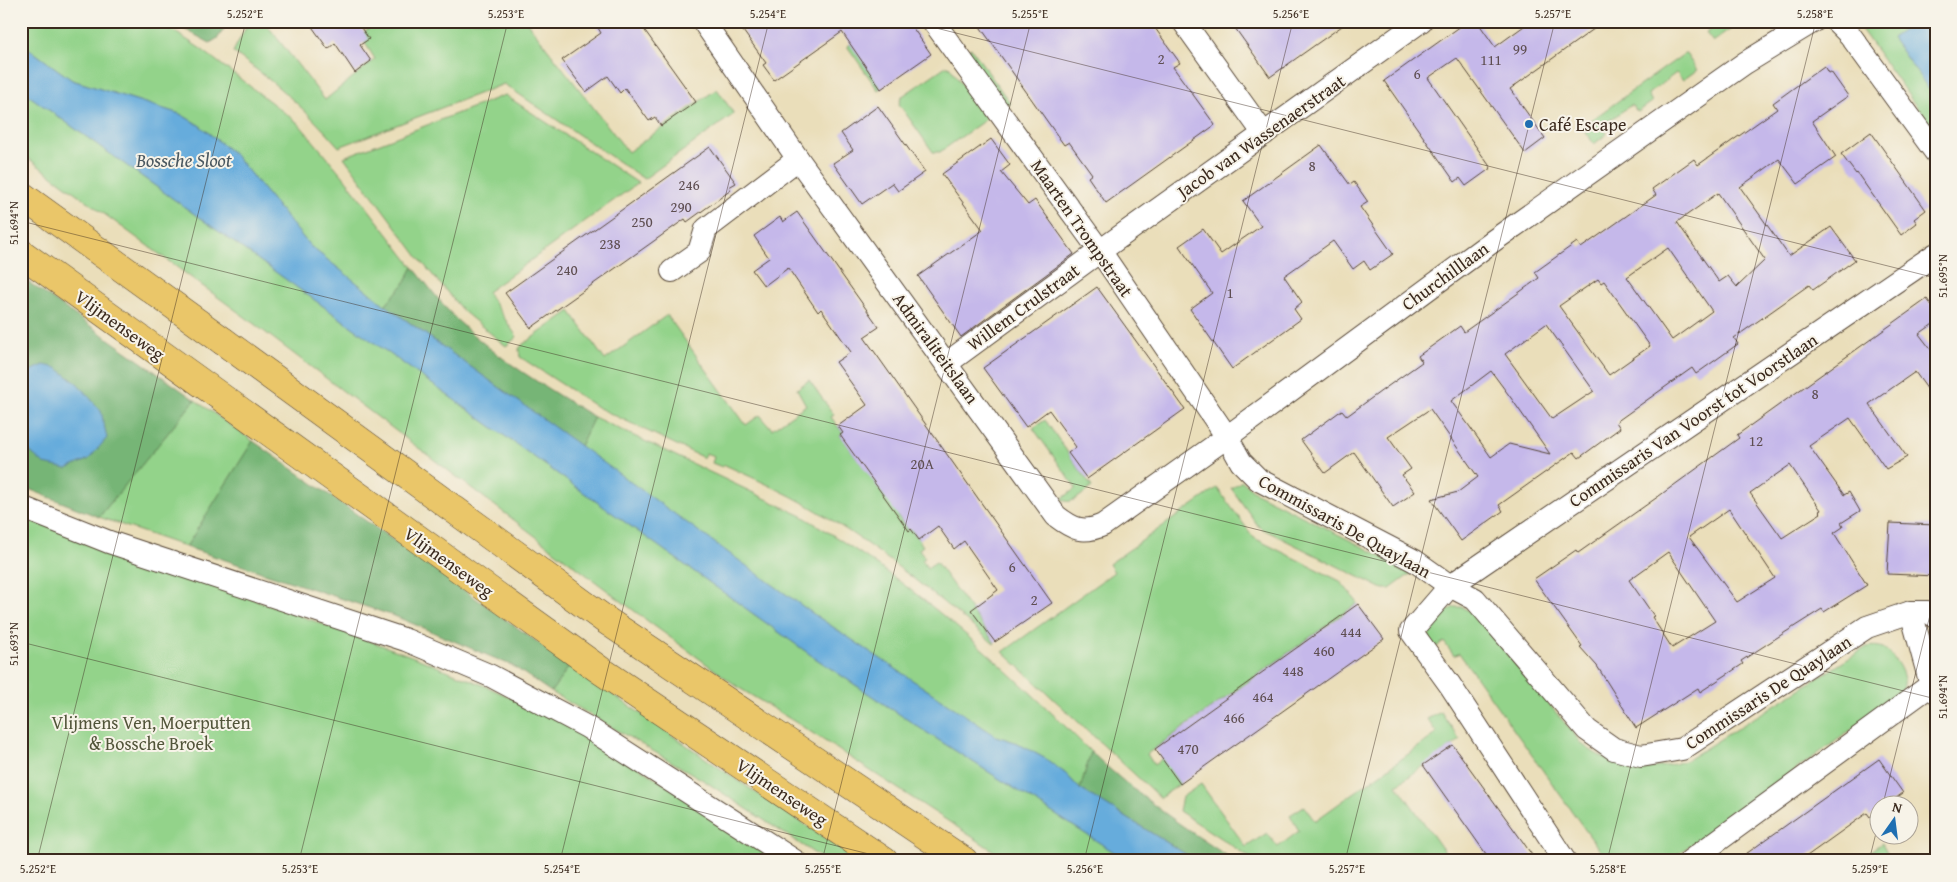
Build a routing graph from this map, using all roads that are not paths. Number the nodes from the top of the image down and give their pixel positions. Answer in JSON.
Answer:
{"nodes":[{"id":1,"x":703,"y":21,"type":"edge"},
{"id":2,"x":933,"y":21,"type":"edge"},
{"id":3,"x":1183,"y":21,"type":"edge"},
{"id":4,"x":1421,"y":21,"type":"edge"},
{"id":5,"x":1814,"y":21,"type":"edge"},
{"id":6,"x":1836,"y":21,"type":"edge"},
{"id":7,"x":1264,"y":134,"type":"junction"},
{"id":8,"x":1936,"y":153,"type":"edge"},
{"id":9,"x":798,"y":159,"type":"junction"},
{"id":10,"x":21,"y":195,"type":"edge"},
{"id":11,"x":1100,"y":251,"type":"junction"},
{"id":12,"x":21,"y":253,"type":"edge"},
{"id":13,"x":1936,"y":254,"type":"edge"},
{"id":14,"x":672,"y":271,"type":"dead end"},
{"id":15,"x":947,"y":363,"type":"junction"},
{"id":16,"x":1227,"y":437,"type":"junction"},
{"id":17,"x":21,"y":507,"type":"edge"},
{"id":18,"x":1079,"y":530,"type":"joint"},
{"id":19,"x":1450,"y":586,"type":"junction"},
{"id":20,"x":1912,"y":612,"type":"junction"},
{"id":21,"x":1936,"y":617,"type":"edge"},
{"id":22,"x":1934,"y":686,"type":"edge"},
{"id":23,"x":795,"y":861,"type":"edge"},
{"id":24,"x":884,"y":861,"type":"edge"},
{"id":25,"x":964,"y":861,"type":"edge"},
{"id":26,"x":1566,"y":861,"type":"edge"},
{"id":27,"x":1690,"y":861,"type":"edge"}],
"edges":[{"from":1,"to":9,"type":"street","name":"Admiraliteitslaan"},
{"from":2,"to":11,"type":"street","name":"Maarten Trompstraat"},
{"from":3,"to":7,"type":"street"},
{"from":4,"to":7,"type":"street","name":"Jacob van Wassenaerstraat"},
{"from":5,"to":16,"type":"street","name":"Churchilllaan"},
{"from":6,"to":8,"type":"street"},
{"from":7,"to":11,"type":"street","name":"Jacob van Wassenaerstraat"},
{"from":9,"to":14,"type":"street"},
{"from":9,"to":15,"type":"street","name":"Admiraliteitslaan"},
{"from":10,"to":25,"type":"main road"},
{"from":11,"to":15,"type":"street","name":"Willem Crulstraat"},
{"from":11,"to":16,"type":"street","name":"Maarten Trompstraat"},
{"from":12,"to":24,"type":"main road","name":"Vlijmenseweg"},
{"from":13,"to":19,"type":"street","name":"Commissaris Van Voorst tot Voorstlaan"},
{"from":15,"to":18,"type":"street","name":"Admiraliteitslaan"},
{"from":16,"to":18,"type":"street","name":"Churchilllaan"},
{"from":16,"to":19,"type":"street","name":"Commissaris De Quaylaan"},
{"from":17,"to":23,"type":"street"},
{"from":19,"to":20,"type":"street","name":"Commissaris De Quaylaan"},
{"from":19,"to":26,"type":"street","name":"Commissaris De Quaylaan"},
{"from":20,"to":21,"type":"street","name":"Commissaris De Quaylaan"},
{"from":20,"to":22,"type":"street"},
{"from":22,"to":27,"type":"street"}]}
